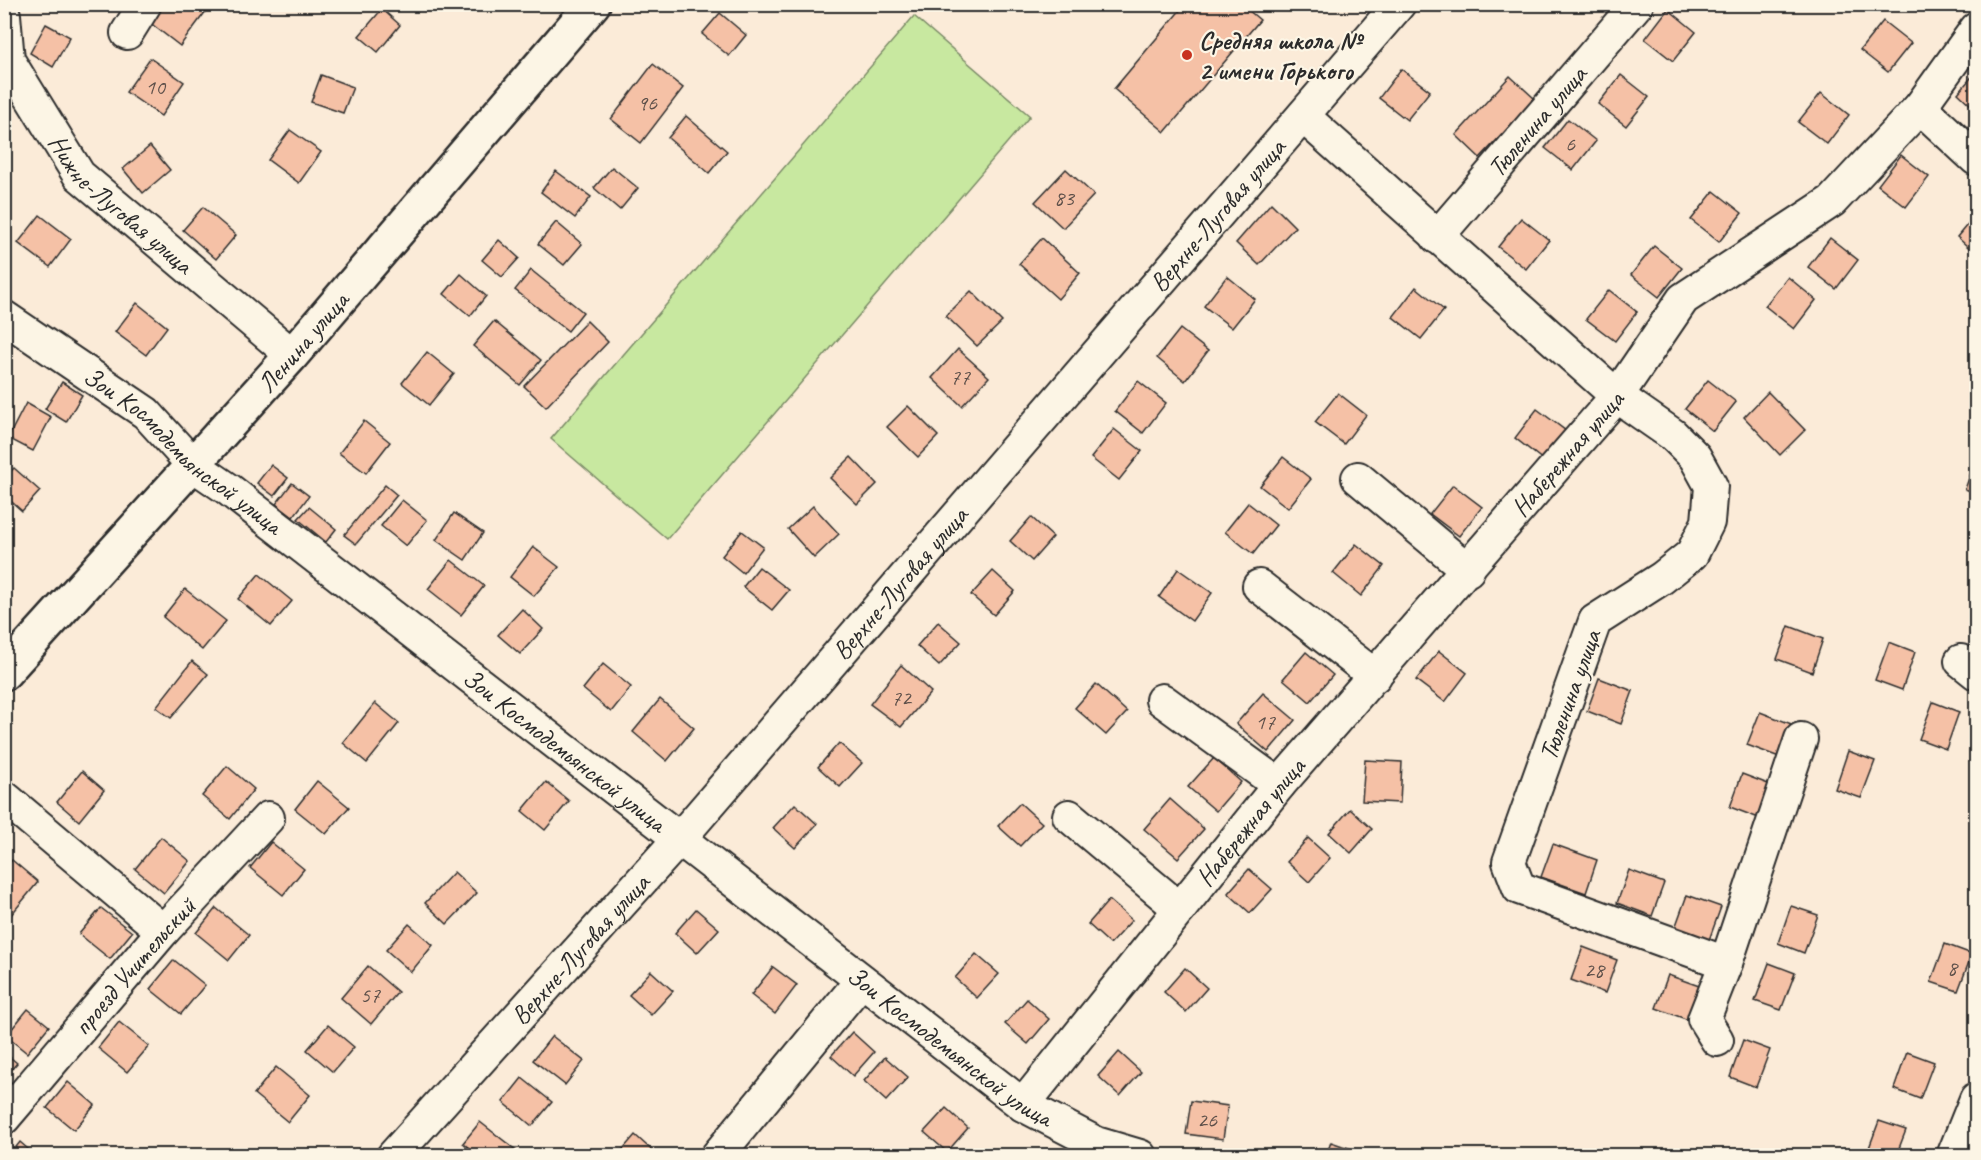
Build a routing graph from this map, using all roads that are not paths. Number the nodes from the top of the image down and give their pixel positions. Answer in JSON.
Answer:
{"nodes":[{"id":1,"x":6,"y":4,"type":"edge"},
{"id":2,"x":145,"y":4,"type":"edge"},
{"id":3,"x":593,"y":4,"type":"edge"},
{"id":4,"x":1399,"y":4,"type":"edge"},
{"id":5,"x":1637,"y":4,"type":"edge"},
{"id":6,"x":4,"y":15,"type":"edge"},
{"id":7,"x":1977,"y":28,"type":"edge"},
{"id":8,"x":127,"y":33,"type":"dead end"},
{"id":9,"x":1920,"y":107,"type":"junction"},
{"id":10,"x":1303,"y":116,"type":"junction"},
{"id":11,"x":1977,"y":159,"type":"edge"},
{"id":12,"x":1437,"y":237,"type":"junction"},
{"id":13,"x":4,"y":317,"type":"edge"},
{"id":14,"x":292,"y":355,"type":"junction"},
{"id":15,"x":1617,"y":396,"type":"junction"},
{"id":16,"x":194,"y":465,"type":"junction"},
{"id":17,"x":1358,"y":478,"type":"dead end"},
{"id":18,"x":1468,"y":570,"type":"junction"},
{"id":19,"x":1259,"y":586,"type":"dead end"},
{"id":20,"x":4,"y":673,"type":"edge"},
{"id":21,"x":1375,"y":676,"type":"junction"},
{"id":22,"x":1162,"y":700,"type":"dead end"},
{"id":23,"x":1801,"y":739,"type":"dead end"},
{"id":24,"x":1279,"y":784,"type":"junction"},
{"id":25,"x":4,"y":796,"type":"edge"},
{"id":26,"x":1069,"y":816,"type":"dead end"},
{"id":27,"x":268,"y":818,"type":"dead end"},
{"id":28,"x":680,"y":838,"type":"junction"},
{"id":29,"x":1180,"y":909,"type":"junction"},
{"id":30,"x":163,"y":931,"type":"junction"},
{"id":31,"x":1726,"y":963,"type":"junction"},
{"id":32,"x":861,"y":981,"type":"junction"},
{"id":33,"x":1717,"y":1040,"type":"dead end"},
{"id":34,"x":1977,"y":1099,"type":"edge"},
{"id":35,"x":1023,"y":1105,"type":"junction"},
{"id":36,"x":4,"y":1118,"type":"edge"},
{"id":37,"x":393,"y":1155,"type":"edge"},
{"id":38,"x":717,"y":1155,"type":"edge"},
{"id":39,"x":1140,"y":1155,"type":"edge"},
{"id":40,"x":1953,"y":1155,"type":"edge"}],
"edges":[{"from":1,"to":6,"type":"street","name":"Нижне-Луговая улица"},
{"from":2,"to":8,"type":"street"},
{"from":3,"to":14,"type":"main road","name":"Ленина улица"},
{"from":4,"to":10,"type":"street","name":"Верхне-Луговая улица"},
{"from":5,"to":12,"type":"street","name":"Тюленина улица"},
{"from":6,"to":14,"type":"street","name":"Нижне-Луговая улица"},
{"from":7,"to":9,"type":"street","name":"Набережная улица"},
{"from":9,"to":11,"type":"street"},
{"from":9,"to":15,"type":"street","name":"Набережная улица"},
{"from":10,"to":12,"type":"street","name":"Тюленина улица"},
{"from":10,"to":28,"type":"street","name":"Верхне-Луговая улица"},
{"from":12,"to":15,"type":"street","name":"Тюленина улица"},
{"from":13,"to":16,"type":"street","name":"Зои Космодемьянской улица"},
{"from":14,"to":16,"type":"main road","name":"Ленина улица"},
{"from":15,"to":18,"type":"street","name":"Набережная улица"},
{"from":15,"to":31,"type":"street","name":"Тюленина улица"},
{"from":16,"to":20,"type":"main road","name":"Ленина улица"},
{"from":16,"to":28,"type":"street","name":"Зои Космодемьянской улица"},
{"from":17,"to":18,"type":"street"},
{"from":18,"to":21,"type":"street","name":"Набережная улица"},
{"from":19,"to":21,"type":"street"},
{"from":21,"to":24,"type":"street","name":"Набережная улица"},
{"from":22,"to":24,"type":"street"},
{"from":23,"to":31,"type":"street"},
{"from":24,"to":29,"type":"street","name":"Набережная улица"},
{"from":25,"to":30,"type":"street"},
{"from":26,"to":29,"type":"street","name":"Набережная улица"},
{"from":27,"to":30,"type":"street","name":"проезд Учительский"},
{"from":28,"to":32,"type":"street","name":"Зои Космодемьянской улица"},
{"from":28,"to":37,"type":"street","name":"Верхне-Луговая улица"},
{"from":29,"to":35,"type":"street","name":"Набережная улица"},
{"from":30,"to":36,"type":"street","name":"проезд Учительский"},
{"from":31,"to":33,"type":"street"},
{"from":32,"to":35,"type":"street","name":"Зои Космодемьянской улица"},
{"from":32,"to":38,"type":"street"},
{"from":34,"to":40,"type":"street"},
{"from":35,"to":39,"type":"street","name":"Зои Космодемьянской улица"}]}
